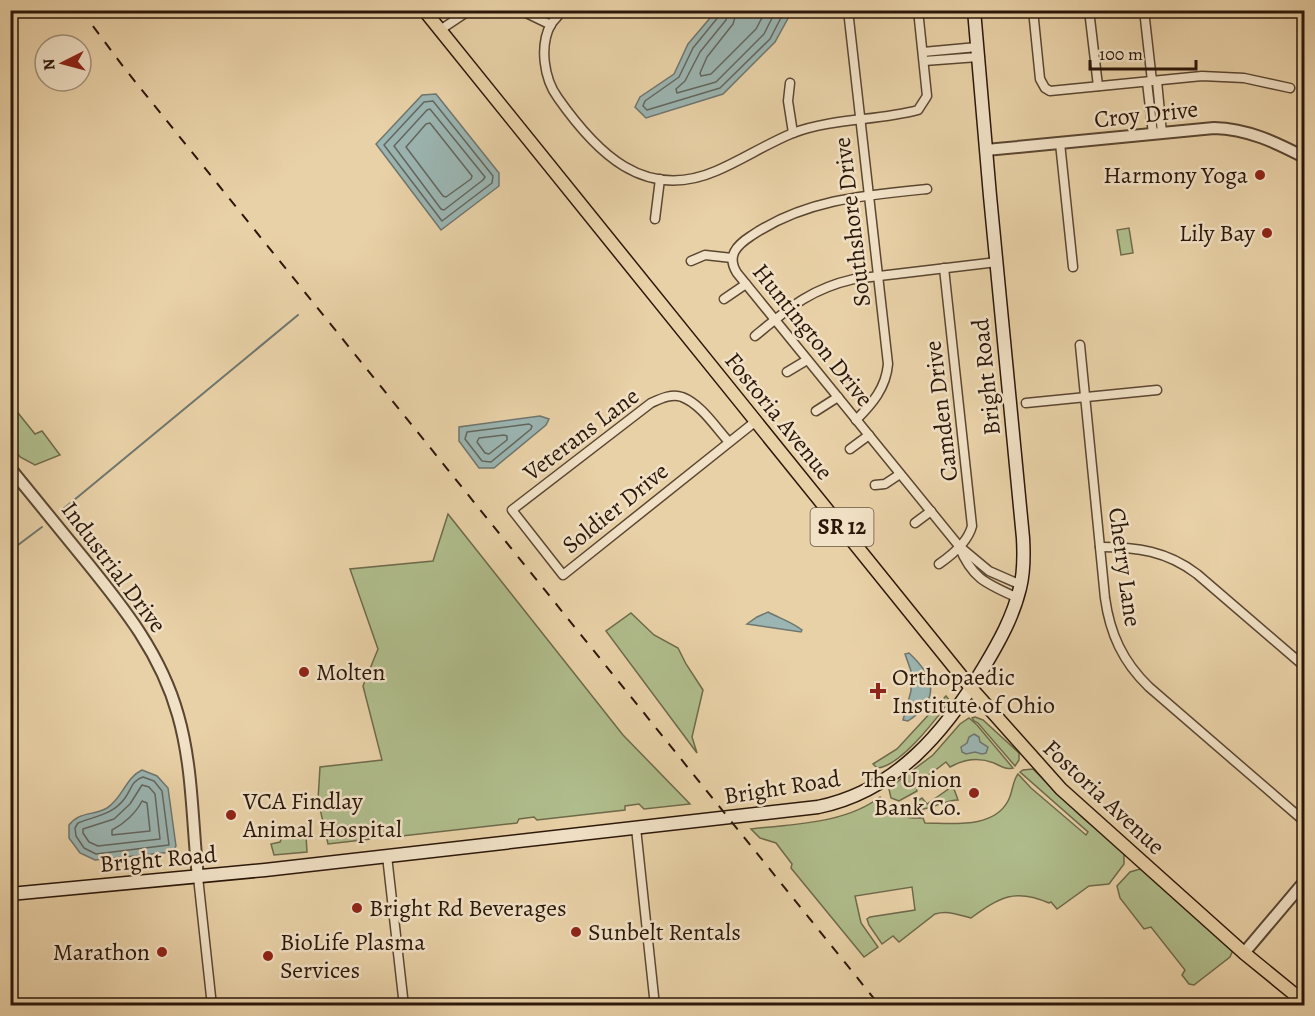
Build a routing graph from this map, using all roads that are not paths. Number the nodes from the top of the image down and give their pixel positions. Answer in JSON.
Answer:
{"nodes":[{"id":1,"x":424,"y":10,"type":"edge"},
{"id":2,"x":471,"y":10,"type":"edge"},
{"id":3,"x":520,"y":10,"type":"edge"},
{"id":4,"x":563,"y":10,"type":"edge"},
{"id":5,"x":848,"y":10,"type":"edge"},
{"id":6,"x":918,"y":10,"type":"edge"},
{"id":7,"x":974,"y":10,"type":"edge"},
{"id":8,"x":1033,"y":10,"type":"edge"},
{"id":9,"x":1089,"y":10,"type":"edge"},
{"id":10,"x":1144,"y":10,"type":"edge"},
{"id":11,"x":551,"y":25,"type":"junction"},
{"id":12,"x":440,"y":30,"type":"junction"},
{"id":13,"x":977,"y":52,"type":"junction"},
{"id":14,"x":923,"y":56,"type":"junction"},
{"id":15,"x":1152,"y":81,"type":"junction"},
{"id":16,"x":790,"y":82,"type":"dead end"},
{"id":17,"x":1098,"y":87,"type":"junction"},
{"id":18,"x":1290,"y":88,"type":"dead end"},
{"id":19,"x":860,"y":118,"type":"junction"},
{"id":20,"x":793,"y":133,"type":"junction"},
{"id":21,"x":1158,"y":133,"type":"junction"},
{"id":22,"x":1060,"y":143,"type":"junction"},
{"id":23,"x":986,"y":150,"type":"junction"},
{"id":24,"x":1305,"y":157,"type":"edge"},
{"id":25,"x":660,"y":179,"type":"junction"},
{"id":26,"x":927,"y":189,"type":"dead end"},
{"id":27,"x":869,"y":195,"type":"junction"},
{"id":28,"x":655,"y":219,"type":"dead end"},
{"id":29,"x":732,"y":258,"type":"junction"},
{"id":30,"x":691,"y":261,"type":"dead end"},
{"id":31,"x":997,"y":262,"type":"junction"},
{"id":32,"x":1072,"y":267,"type":"dead end"},
{"id":33,"x":944,"y":268,"type":"junction"},
{"id":34,"x":879,"y":276,"type":"junction"},
{"id":35,"x":746,"y":284,"type":"junction"},
{"id":36,"x":724,"y":299,"type":"dead end"},
{"id":37,"x":775,"y":320,"type":"junction"},
{"id":38,"x":755,"y":336,"type":"dead end"},
{"id":39,"x":1080,"y":345,"type":"dead end"},
{"id":40,"x":807,"y":360,"type":"junction"},
{"id":41,"x":787,"y":372,"type":"dead end"},
{"id":42,"x":1157,"y":390,"type":"dead end"},
{"id":43,"x":838,"y":397,"type":"junction"},
{"id":44,"x":1085,"y":397,"type":"junction"},
{"id":45,"x":1026,"y":404,"type":"dead end"},
{"id":46,"x":816,"y":411,"type":"dead end"},
{"id":47,"x":856,"y":420,"type":"junction"},
{"id":48,"x":756,"y":421,"type":"junction"},
{"id":49,"x":869,"y":435,"type":"junction"},
{"id":50,"x":729,"y":442,"type":"junction"},
{"id":51,"x":850,"y":449,"type":"dead end"},
{"id":52,"x":10,"y":468,"type":"edge"},
{"id":53,"x":900,"y":474,"type":"junction"},
{"id":54,"x":875,"y":485,"type":"dead end"},
{"id":55,"x":512,"y":510,"type":"joint"},
{"id":56,"x":931,"y":511,"type":"junction"},
{"id":57,"x":915,"y":523,"type":"dead end"},
{"id":58,"x":959,"y":546,"type":"junction"},
{"id":59,"x":1100,"y":547,"type":"junction"},
{"id":60,"x":939,"y":564,"type":"dead end"},
{"id":61,"x":1019,"y":592,"type":"junction"},
{"id":62,"x":1305,"y":666,"type":"edge"},
{"id":63,"x":971,"y":688,"type":"junction"},
{"id":64,"x":1305,"y":821,"type":"edge"},
{"id":65,"x":636,"y":828,"type":"junction"},
{"id":66,"x":387,"y":856,"type":"junction"},
{"id":67,"x":198,"y":877,"type":"junction"},
{"id":68,"x":1305,"y":882,"type":"edge"},
{"id":69,"x":10,"y":894,"type":"edge"},
{"id":70,"x":1244,"y":953,"type":"junction"},
{"id":71,"x":1305,"y":1002,"type":"edge"},
{"id":72,"x":212,"y":1005,"type":"edge"},
{"id":73,"x":404,"y":1005,"type":"edge"},
{"id":74,"x":656,"y":1005,"type":"edge"}],
"edges":[{"from":1,"to":12,"type":"main road","name":"Fostoria Avenue","number":"SR 12"},
{"from":2,"to":12,"type":"street"},
{"from":3,"to":11,"type":"street"},
{"from":4,"to":11,"type":"street"},
{"from":5,"to":19,"type":"street","name":"Southshore Drive"},
{"from":6,"to":14,"type":"street"},
{"from":7,"to":13,"type":"main road","name":"Bright Road"},
{"from":8,"to":17,"type":"street"},
{"from":9,"to":17,"type":"street"},
{"from":10,"to":15,"type":"street"},
{"from":11,"to":25,"type":"street"},
{"from":12,"to":48,"type":"main road","name":"Fostoria Avenue","number":"SR 12"},
{"from":13,"to":14,"type":"street"},
{"from":13,"to":23,"type":"main road","name":"Bright Road"},
{"from":14,"to":19,"type":"street"},
{"from":15,"to":17,"type":"street"},
{"from":15,"to":18,"type":"street"},
{"from":15,"to":21,"type":"street"},
{"from":16,"to":20,"type":"street"},
{"from":19,"to":20,"type":"street"},
{"from":19,"to":27,"type":"street","name":"Southshore Drive"},
{"from":20,"to":25,"type":"street"},
{"from":21,"to":22,"type":"street","name":"Croy Drive"},
{"from":21,"to":24,"type":"street","name":"Croy Drive"},
{"from":22,"to":23,"type":"street","name":"Croy Drive"},
{"from":22,"to":32,"type":"street"},
{"from":23,"to":31,"type":"main road","name":"Bright Road"},
{"from":25,"to":28,"type":"street"},
{"from":26,"to":27,"type":"street","name":"Huntington Drive"},
{"from":27,"to":29,"type":"street","name":"Huntington Drive"},
{"from":27,"to":34,"type":"street","name":"Southshore Drive"},
{"from":29,"to":30,"type":"street"},
{"from":29,"to":35,"type":"street","name":"Huntington Drive"},
{"from":31,"to":33,"type":"street"},
{"from":31,"to":61,"type":"main road","name":"Bright Road"},
{"from":33,"to":34,"type":"street"},
{"from":33,"to":58,"type":"street","name":"Camden Drive"},
{"from":34,"to":37,"type":"street"},
{"from":34,"to":47,"type":"street","name":"Southshore Drive"},
{"from":35,"to":36,"type":"street"},
{"from":35,"to":37,"type":"street","name":"Huntington Drive"},
{"from":37,"to":38,"type":"street"},
{"from":37,"to":40,"type":"street","name":"Huntington Drive"},
{"from":39,"to":44,"type":"street","name":"Cherry Lane"},
{"from":40,"to":41,"type":"street"},
{"from":40,"to":43,"type":"street","name":"Huntington Drive"},
{"from":42,"to":44,"type":"street"},
{"from":43,"to":46,"type":"street"},
{"from":43,"to":47,"type":"street","name":"Huntington Drive"},
{"from":44,"to":45,"type":"street"},
{"from":44,"to":59,"type":"street","name":"Cherry Lane"},
{"from":47,"to":49,"type":"street","name":"Huntington Drive"},
{"from":48,"to":50,"type":"street","name":"Soldier Drive"},
{"from":48,"to":63,"type":"main road","name":"Fostoria Avenue","number":"SR 12"},
{"from":49,"to":51,"type":"street"},
{"from":49,"to":53,"type":"street","name":"Huntington Drive"},
{"from":50,"to":55,"type":"street","name":"Veterans Lane"},
{"from":50,"to":55,"type":"street","name":"Soldier Drive"},
{"from":52,"to":67,"type":"street","name":"Industrial Drive"},
{"from":53,"to":54,"type":"street"},
{"from":53,"to":56,"type":"street","name":"Huntington Drive"},
{"from":56,"to":57,"type":"street"},
{"from":56,"to":58,"type":"street","name":"Huntington Drive"},
{"from":58,"to":60,"type":"street"},
{"from":58,"to":61,"type":"street","name":"Huntington Drive"},
{"from":59,"to":62,"type":"street"},
{"from":59,"to":64,"type":"street","name":"Cherry Lane"},
{"from":61,"to":63,"type":"main road","name":"Bright Road"},
{"from":63,"to":65,"type":"main road","name":"Bright Road"},
{"from":63,"to":70,"type":"main road","name":"Fostoria Avenue","number":"SR 12"},
{"from":65,"to":66,"type":"main road","name":"Bright Road"},
{"from":65,"to":74,"type":"street"},
{"from":66,"to":67,"type":"main road","name":"Bright Road"},
{"from":66,"to":73,"type":"street"},
{"from":67,"to":69,"type":"main road","name":"Bright Road"},
{"from":67,"to":72,"type":"street"},
{"from":68,"to":70,"type":"street"},
{"from":70,"to":71,"type":"main road","name":"Fostoria Avenue","number":"SR 12"}]}
